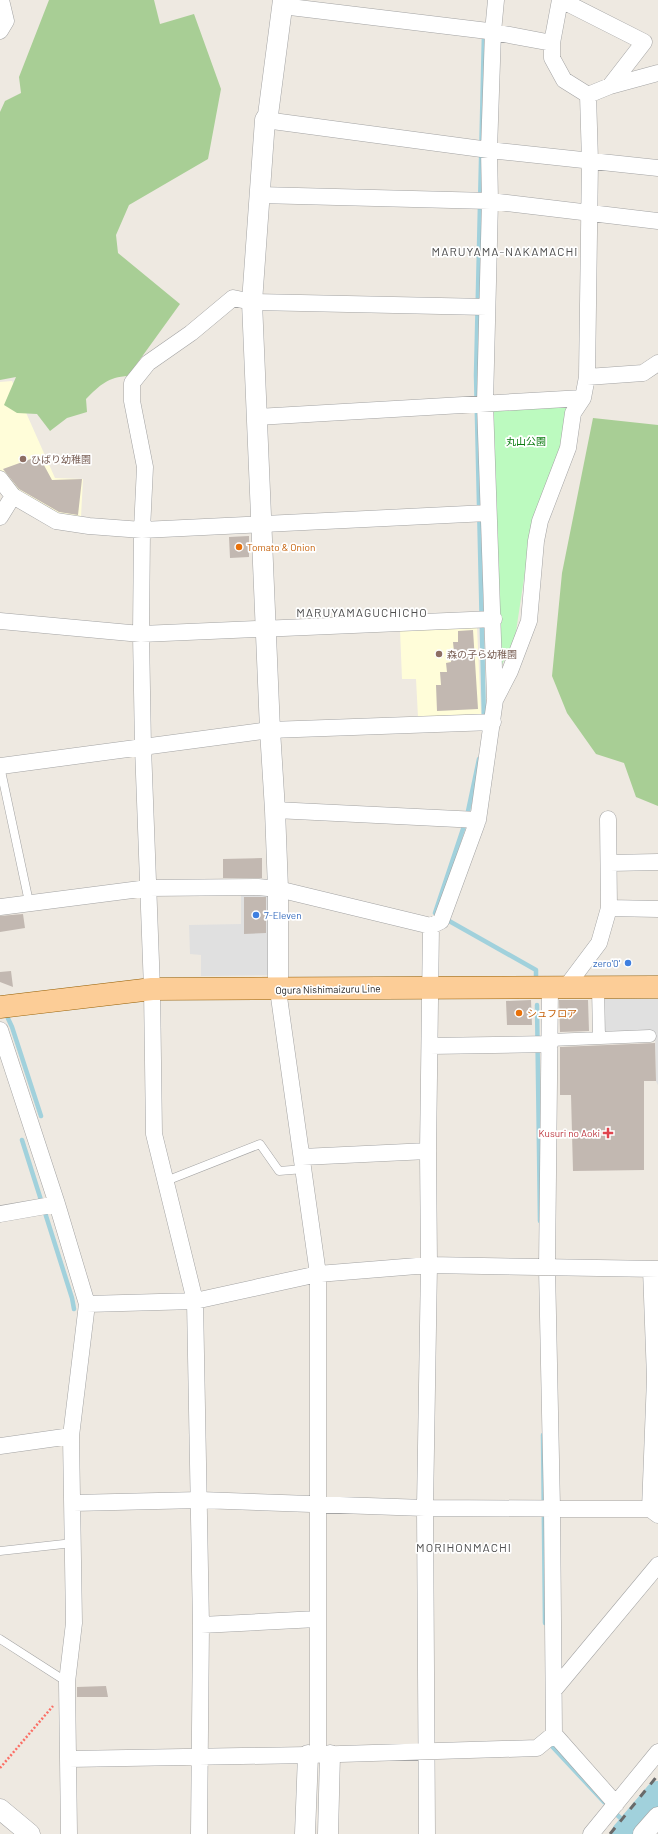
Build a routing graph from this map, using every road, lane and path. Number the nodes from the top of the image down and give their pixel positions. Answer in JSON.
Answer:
{"nodes":[{"id":1,"x":1,"y":0,"type":"edge"},
{"id":2,"x":496,"y":0,"type":"edge"},
{"id":3,"x":561,"y":0,"type":"edge"},
{"id":4,"x":282,"y":3,"type":"edge"},
{"id":5,"x":0,"y":31,"type":"edge"},
{"id":6,"x":486,"y":31,"type":"junction"},
{"id":7,"x":552,"y":43,"type":"junction"},
{"id":8,"x":658,"y":72,"type":"edge"},
{"id":9,"x":610,"y":86,"type":"junction"},
{"id":10,"x":588,"y":95,"type":"junction"},
{"id":11,"x":265,"y":120,"type":"junction"},
{"id":12,"x":482,"y":149,"type":"junction"},
{"id":13,"x":590,"y":161,"type":"junction"},
{"id":14,"x":658,"y":168,"type":"edge"},
{"id":15,"x":259,"y":195,"type":"junction"},
{"id":16,"x":481,"y":201,"type":"junction"},
{"id":17,"x":589,"y":212,"type":"junction"},
{"id":18,"x":658,"y":221,"type":"edge"},
{"id":19,"x":252,"y":302,"type":"junction"},
{"id":20,"x":478,"y":306,"type":"junction"},
{"id":21,"x":658,"y":363,"type":"edge"},
{"id":22,"x":587,"y":377,"type":"junction"},
{"id":23,"x":583,"y":398,"type":"junction"},
{"id":24,"x":485,"y":403,"type":"junction"},
{"id":25,"x":257,"y":417,"type":"junction"},
{"id":26,"x":0,"y":479,"type":"edge"},
{"id":27,"x":13,"y":496,"type":"junction"},
{"id":28,"x":481,"y":513,"type":"junction"},
{"id":29,"x":0,"y":517,"type":"edge"},
{"id":30,"x":262,"y":524,"type":"junction"},
{"id":31,"x":142,"y":530,"type":"junction"},
{"id":32,"x":485,"y":619,"type":"junction"},
{"id":33,"x":0,"y":621,"type":"edge"},
{"id":34,"x":266,"y":629,"type":"junction"},
{"id":35,"x":141,"y":634,"type":"junction"},
{"id":36,"x":495,"y":700,"type":"junction"},
{"id":37,"x":490,"y":721,"type":"junction"},
{"id":38,"x":270,"y":730,"type":"junction"},
{"id":39,"x":143,"y":747,"type":"junction"},
{"id":40,"x":0,"y":766,"type":"edge"},
{"id":41,"x":275,"y":810,"type":"junction"},
{"id":42,"x":608,"y":819,"type":"dead end"},
{"id":43,"x":469,"y":820,"type":"junction"},
{"id":44,"x":658,"y":862,"type":"edge"},
{"id":45,"x":610,"y":863,"type":"junction"},
{"id":46,"x":148,"y":888,"type":"junction"},
{"id":47,"x":278,"y":889,"type":"junction"},
{"id":48,"x":29,"y":902,"type":"junction"},
{"id":49,"x":0,"y":907,"type":"edge"},
{"id":50,"x":609,"y":908,"type":"junction"},
{"id":51,"x":658,"y":909,"type":"edge"},
{"id":52,"x":440,"y":918,"type":"junction"},
{"id":53,"x":431,"y":987,"type":"junction"},
{"id":54,"x":558,"y":987,"type":"junction"},
{"id":55,"x":598,"y":987,"type":"junction"},
{"id":56,"x":658,"y":987,"type":"edge"},
{"id":57,"x":152,"y":989,"type":"junction"},
{"id":58,"x":278,"y":990,"type":"junction"},
{"id":59,"x":0,"y":1007,"type":"edge"},
{"id":60,"x":0,"y":1030,"type":"edge"},
{"id":61,"x":650,"y":1036,"type":"dead end"},
{"id":62,"x":600,"y":1037,"type":"junction"},
{"id":63,"x":544,"y":1043,"type":"junction"},
{"id":64,"x":430,"y":1046,"type":"junction"},
{"id":65,"x":428,"y":1151,"type":"junction"},
{"id":66,"x":303,"y":1163,"type":"junction"},
{"id":67,"x":166,"y":1181,"type":"junction"},
{"id":68,"x":56,"y":1204,"type":"junction"},
{"id":69,"x":0,"y":1214,"type":"edge"},
{"id":70,"x":429,"y":1265,"type":"junction"},
{"id":71,"x":547,"y":1268,"type":"junction"},
{"id":72,"x":655,"y":1269,"type":"edge"},
{"id":73,"x":318,"y":1274,"type":"junction"},
{"id":74,"x":195,"y":1301,"type":"junction"},
{"id":75,"x":86,"y":1304,"type":"junction"},
{"id":76,"x":656,"y":1378,"type":"edge"},
{"id":77,"x":71,"y":1436,"type":"junction"},
{"id":78,"x":0,"y":1446,"type":"edge"},
{"id":79,"x":200,"y":1500,"type":"junction"},
{"id":80,"x":73,"y":1503,"type":"junction"},
{"id":81,"x":318,"y":1503,"type":"junction"},
{"id":82,"x":544,"y":1507,"type":"junction"},
{"id":83,"x":425,"y":1508,"type":"junction"},
{"id":84,"x":654,"y":1512,"type":"edge"},
{"id":85,"x":72,"y":1543,"type":"junction"},
{"id":86,"x":0,"y":1551,"type":"edge"},
{"id":87,"x":658,"y":1565,"type":"edge"},
{"id":88,"x":317,"y":1619,"type":"junction"},
{"id":89,"x":201,"y":1625,"type":"junction"},
{"id":90,"x":0,"y":1638,"type":"edge"},
{"id":91,"x":67,"y":1685,"type":"junction"},
{"id":92,"x":554,"y":1690,"type":"junction"},
{"id":93,"x":552,"y":1736,"type":"junction"},
{"id":94,"x":425,"y":1752,"type":"junction"},
{"id":95,"x":658,"y":1752,"type":"edge"},
{"id":96,"x":319,"y":1755,"type":"junction"},
{"id":97,"x":200,"y":1757,"type":"junction"},
{"id":98,"x":69,"y":1759,"type":"junction"},
{"id":99,"x":0,"y":1768,"type":"edge"},
{"id":100,"x":616,"y":1804,"type":"junction"},
{"id":101,"x":0,"y":1809,"type":"edge"},
{"id":102,"x":658,"y":1817,"type":"edge"},
{"id":103,"x":30,"y":1834,"type":"edge"},
{"id":104,"x":69,"y":1834,"type":"edge"},
{"id":105,"x":199,"y":1834,"type":"edge"},
{"id":106,"x":305,"y":1834,"type":"edge"},
{"id":107,"x":328,"y":1834,"type":"edge"},
{"id":108,"x":427,"y":1834,"type":"edge"},
{"id":109,"x":591,"y":1834,"type":"edge"},
{"id":110,"x":643,"y":1834,"type":"edge"}],
"edges":[{"from":1,"to":5,"type":"street"},
{"from":2,"to":6,"type":"street"},
{"from":3,"to":7,"type":"street"},
{"from":3,"to":9,"type":"street"},
{"from":4,"to":6,"type":"street"},
{"from":4,"to":11,"type":"street"},
{"from":6,"to":7,"type":"street"},
{"from":6,"to":12,"type":"street"},
{"from":7,"to":10,"type":"street"},
{"from":8,"to":9,"type":"street"},
{"from":9,"to":10,"type":"street"},
{"from":10,"to":13,"type":"street"},
{"from":11,"to":12,"type":"street"},
{"from":11,"to":15,"type":"street"},
{"from":12,"to":13,"type":"street"},
{"from":12,"to":16,"type":"street"},
{"from":13,"to":14,"type":"street"},
{"from":13,"to":17,"type":"street"},
{"from":15,"to":16,"type":"street"},
{"from":15,"to":19,"type":"street"},
{"from":16,"to":17,"type":"street"},
{"from":16,"to":20,"type":"street"},
{"from":17,"to":18,"type":"street"},
{"from":17,"to":22,"type":"street"},
{"from":19,"to":20,"type":"street"},
{"from":19,"to":25,"type":"street"},
{"from":19,"to":31,"type":"street"},
{"from":20,"to":24,"type":"street"},
{"from":21,"to":22,"type":"street"},
{"from":22,"to":23,"type":"street"},
{"from":23,"to":24,"type":"street"},
{"from":23,"to":36,"type":"street"},
{"from":24,"to":25,"type":"street"},
{"from":24,"to":28,"type":"street"},
{"from":25,"to":30,"type":"street"},
{"from":26,"to":27,"type":"street"},
{"from":27,"to":29,"type":"street"},
{"from":27,"to":31,"type":"street"},
{"from":28,"to":30,"type":"street"},
{"from":28,"to":32,"type":"street"},
{"from":30,"to":31,"type":"street"},
{"from":30,"to":34,"type":"street"},
{"from":31,"to":35,"type":"street"},
{"from":32,"to":34,"type":"street"},
{"from":32,"to":36,"type":"street"},
{"from":33,"to":35,"type":"street"},
{"from":34,"to":35,"type":"street"},
{"from":34,"to":38,"type":"street"},
{"from":35,"to":39,"type":"street"},
{"from":36,"to":37,"type":"street"},
{"from":37,"to":38,"type":"street"},
{"from":37,"to":43,"type":"street"},
{"from":38,"to":39,"type":"street"},
{"from":38,"to":41,"type":"street"},
{"from":39,"to":40,"type":"street"},
{"from":39,"to":46,"type":"street"},
{"from":40,"to":48,"type":"lane"},
{"from":41,"to":43,"type":"street"},
{"from":41,"to":47,"type":"street"},
{"from":42,"to":45,"type":"street"},
{"from":43,"to":52,"type":"street"},
{"from":44,"to":45,"type":"street"},
{"from":45,"to":50,"type":"street"},
{"from":46,"to":47,"type":"street"},
{"from":46,"to":48,"type":"street"},
{"from":46,"to":57,"type":"street"},
{"from":47,"to":52,"type":"street"},
{"from":47,"to":58,"type":"street"},
{"from":48,"to":49,"type":"street"},
{"from":50,"to":51,"type":"street"},
{"from":50,"to":54,"type":"street"},
{"from":52,"to":53,"type":"street"},
{"from":53,"to":54,"type":"main road","name":"Ogura Nishimaizuru Line"},
{"from":53,"to":58,"type":"main road","name":"Ogura Nishimaizuru Line"},
{"from":53,"to":64,"type":"street"},
{"from":54,"to":55,"type":"main road","name":"Ogura Nishimaizuru Line"},
{"from":54,"to":63,"type":"street"},
{"from":55,"to":56,"type":"main road","name":"Ogura Nishimaizuru Line"},
{"from":55,"to":62,"type":"street"},
{"from":57,"to":58,"type":"main road","name":"Ogura Nishimaizuru Line"},
{"from":57,"to":59,"type":"main road","name":"Ogura Nishimaizuru Line"},
{"from":57,"to":67,"type":"street"},
{"from":58,"to":66,"type":"street"},
{"from":60,"to":68,"type":"street"},
{"from":61,"to":62,"type":"street"},
{"from":62,"to":63,"type":"street"},
{"from":63,"to":64,"type":"street"},
{"from":63,"to":71,"type":"street"},
{"from":64,"to":65,"type":"street"},
{"from":65,"to":66,"type":"street"},
{"from":65,"to":70,"type":"street"},
{"from":66,"to":67,"type":"lane"},
{"from":66,"to":73,"type":"street"},
{"from":67,"to":74,"type":"street"},
{"from":68,"to":69,"type":"street"},
{"from":68,"to":75,"type":"street"},
{"from":70,"to":71,"type":"street"},
{"from":70,"to":73,"type":"street"},
{"from":70,"to":83,"type":"street"},
{"from":71,"to":72,"type":"street"},
{"from":71,"to":82,"type":"street"},
{"from":72,"to":76,"type":"street"},
{"from":73,"to":74,"type":"street"},
{"from":73,"to":81,"type":"street"},
{"from":74,"to":75,"type":"street"},
{"from":74,"to":79,"type":"street"},
{"from":75,"to":77,"type":"street"},
{"from":76,"to":84,"type":"street"},
{"from":77,"to":78,"type":"street"},
{"from":77,"to":80,"type":"street"},
{"from":79,"to":80,"type":"street"},
{"from":79,"to":81,"type":"street"},
{"from":79,"to":89,"type":"street"},
{"from":80,"to":85,"type":"street"},
{"from":81,"to":83,"type":"street"},
{"from":81,"to":88,"type":"street"},
{"from":82,"to":83,"type":"street"},
{"from":82,"to":84,"type":"street"},
{"from":82,"to":92,"type":"street"},
{"from":83,"to":94,"type":"street"},
{"from":85,"to":86,"type":"lane"},
{"from":85,"to":91,"type":"street"},
{"from":87,"to":92,"type":"street"},
{"from":88,"to":89,"type":"street"},
{"from":88,"to":96,"type":"street"},
{"from":89,"to":97,"type":"street"},
{"from":90,"to":91,"type":"lane"},
{"from":91,"to":98,"type":"street"},
{"from":91,"to":99,"type":"path"},
{"from":92,"to":93,"type":"street"},
{"from":93,"to":94,"type":"street"},
{"from":93,"to":100,"type":"street"},
{"from":94,"to":96,"type":"street"},
{"from":94,"to":108,"type":"street"},
{"from":95,"to":100,"type":"street"},
{"from":96,"to":97,"type":"street"},
{"from":96,"to":106,"type":"street"},
{"from":96,"to":107,"type":"street"},
{"from":97,"to":98,"type":"street"},
{"from":97,"to":105,"type":"street"},
{"from":98,"to":104,"type":"street"},
{"from":100,"to":109,"type":"street"},
{"from":101,"to":103,"type":"street"},
{"from":102,"to":110,"type":"street"}]}
